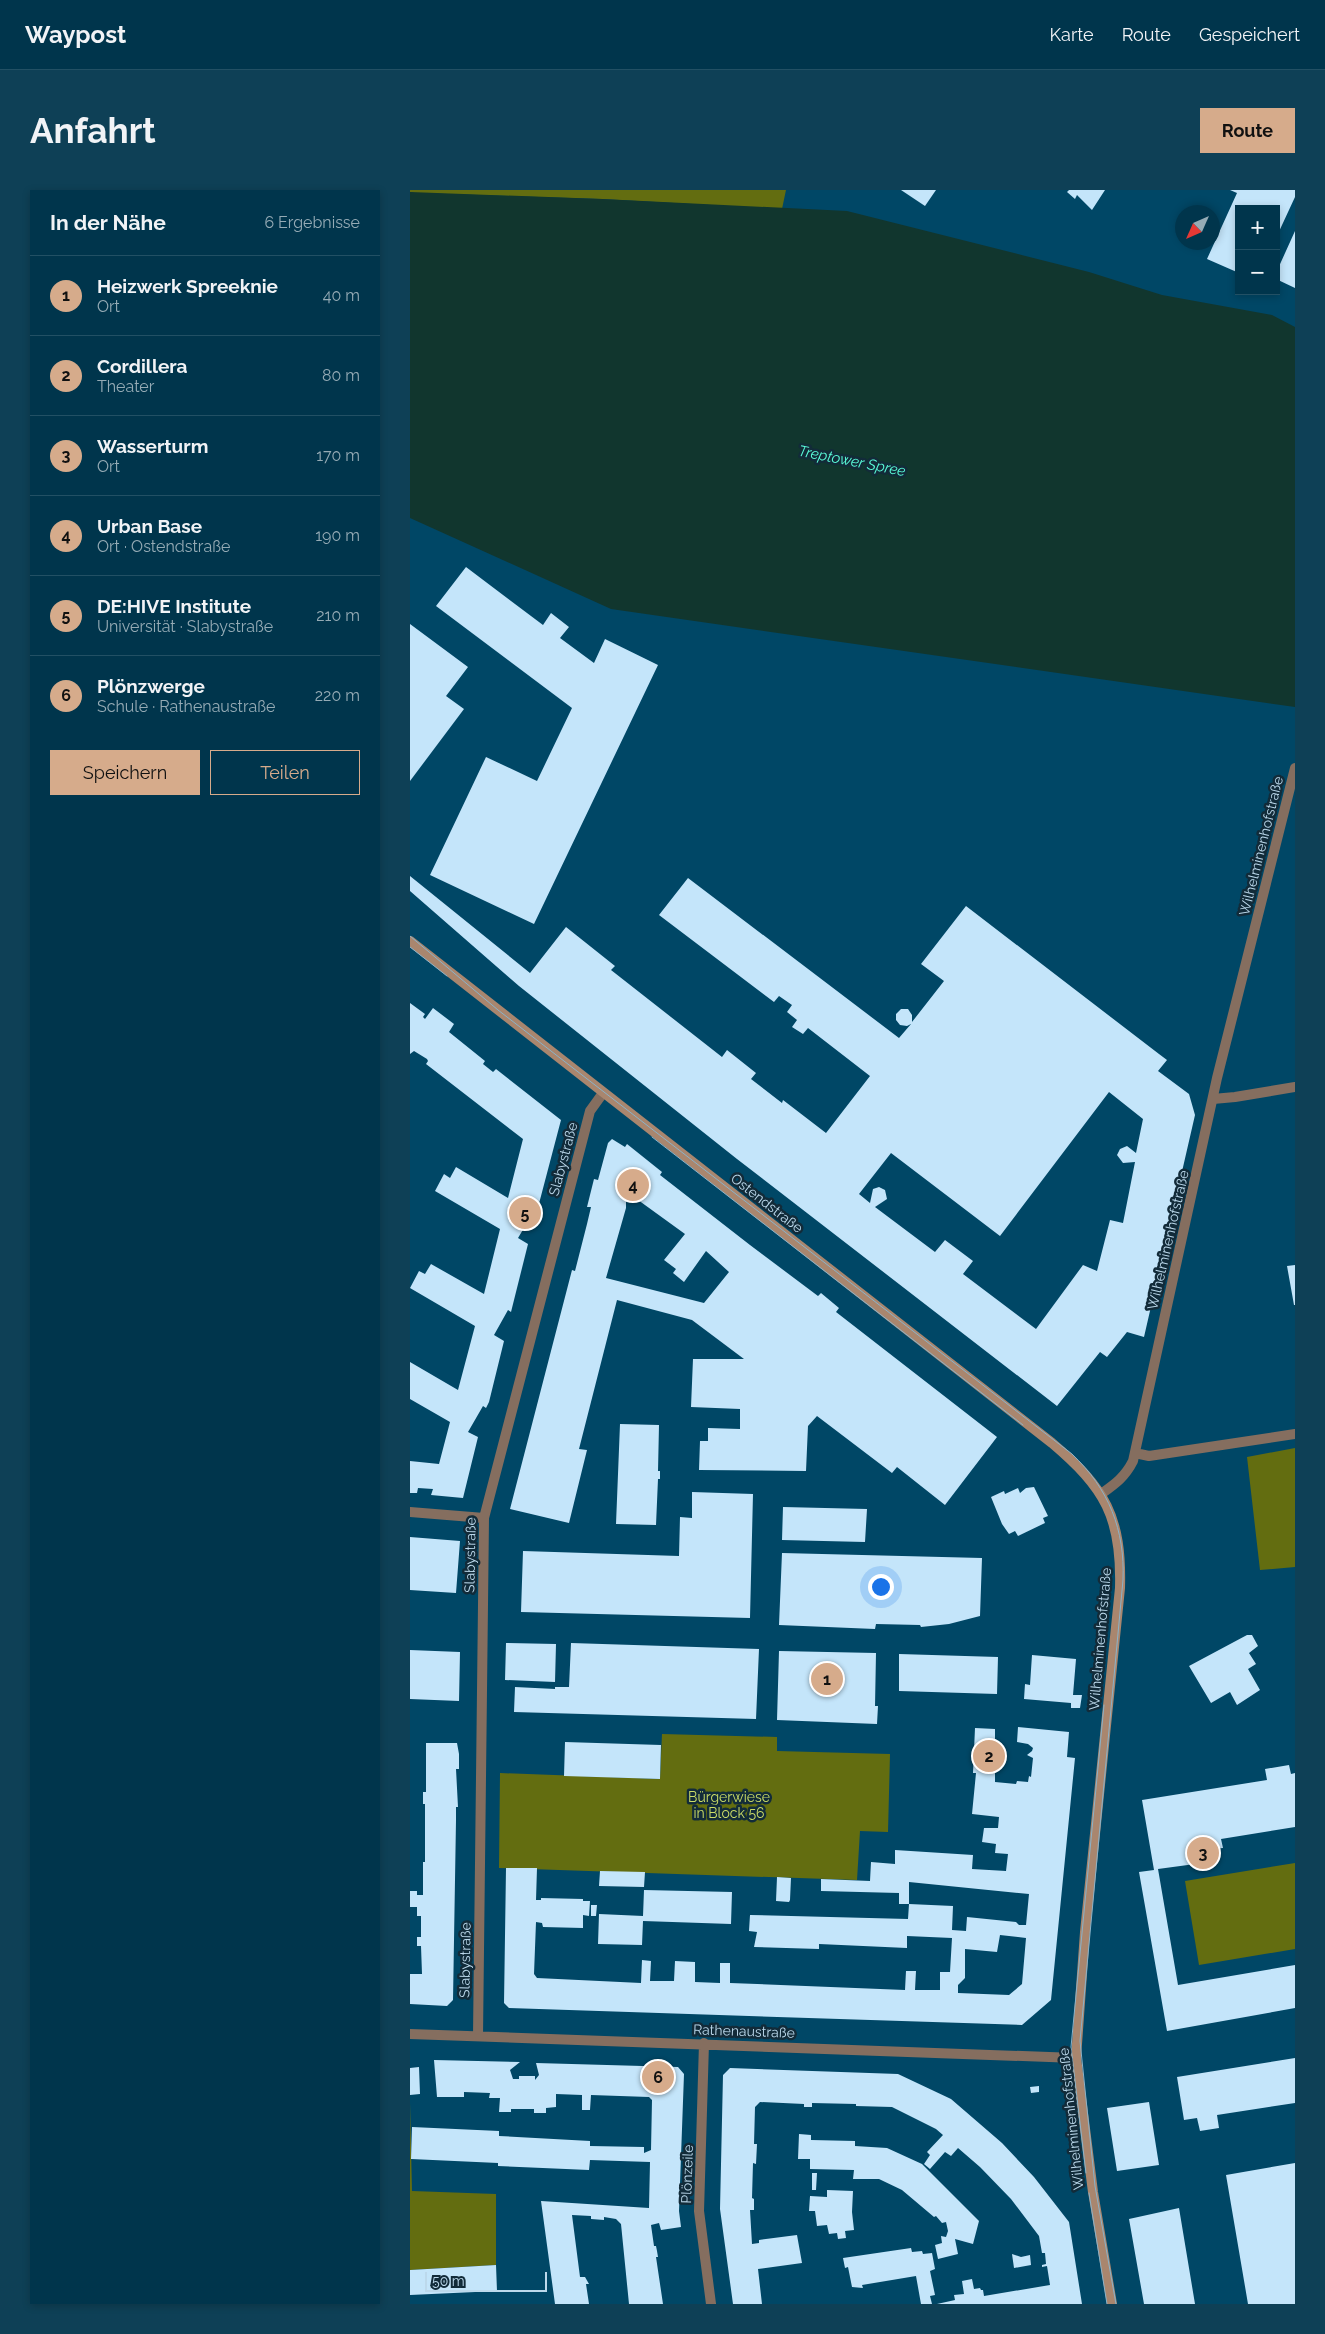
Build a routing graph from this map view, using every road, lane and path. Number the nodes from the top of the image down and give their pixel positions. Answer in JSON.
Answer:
{"nodes":[{"id":1,"x":1295,"y":768,"type":"edge"},
{"id":2,"x":410,"y":941,"type":"edge"},
{"id":3,"x":1295,"y":1087,"type":"edge"},
{"id":4,"x":603,"y":1093,"type":"junction"},
{"id":5,"x":1213,"y":1098,"type":"junction"},
{"id":6,"x":1295,"y":1434,"type":"edge"},
{"id":7,"x":1135,"y":1453,"type":"junction"},
{"id":8,"x":1101,"y":1494,"type":"junction"},
{"id":9,"x":410,"y":1512,"type":"edge"},
{"id":10,"x":484,"y":1518,"type":"junction"},
{"id":11,"x":410,"y":2034,"type":"edge"},
{"id":12,"x":478,"y":2036,"type":"junction"},
{"id":13,"x":704,"y":2043,"type":"junction"},
{"id":14,"x":1076,"y":2058,"type":"junction"},
{"id":15,"x":711,"y":2304,"type":"edge"},
{"id":16,"x":1112,"y":2304,"type":"edge"}],
"edges":[{"from":1,"to":5,"type":"street","name":"Wilhelminenhofstraße"},
{"from":2,"to":4,"type":"street","name":"Ostendstraße"},
{"from":3,"to":5,"type":"street"},
{"from":4,"to":8,"type":"street","name":"Ostendstraße"},
{"from":4,"to":10,"type":"street","name":"Slabystraße"},
{"from":5,"to":7,"type":"street","name":"Wilhelminenhofstraße"},
{"from":6,"to":7,"type":"street"},
{"from":7,"to":8,"type":"street","name":"Wilhelminenhofstraße"},
{"from":8,"to":14,"type":"street","name":"Wilhelminenhofstraße"},
{"from":9,"to":10,"type":"street"},
{"from":10,"to":12,"type":"street","name":"Slabystraße"},
{"from":11,"to":12,"type":"street","name":"Rathenaustraße"},
{"from":12,"to":13,"type":"street","name":"Rathenaustraße"},
{"from":13,"to":14,"type":"street","name":"Rathenaustraße"},
{"from":13,"to":15,"type":"street","name":"Plönzeile"},
{"from":14,"to":16,"type":"street","name":"Wilhelminenhofstraße"}]}
